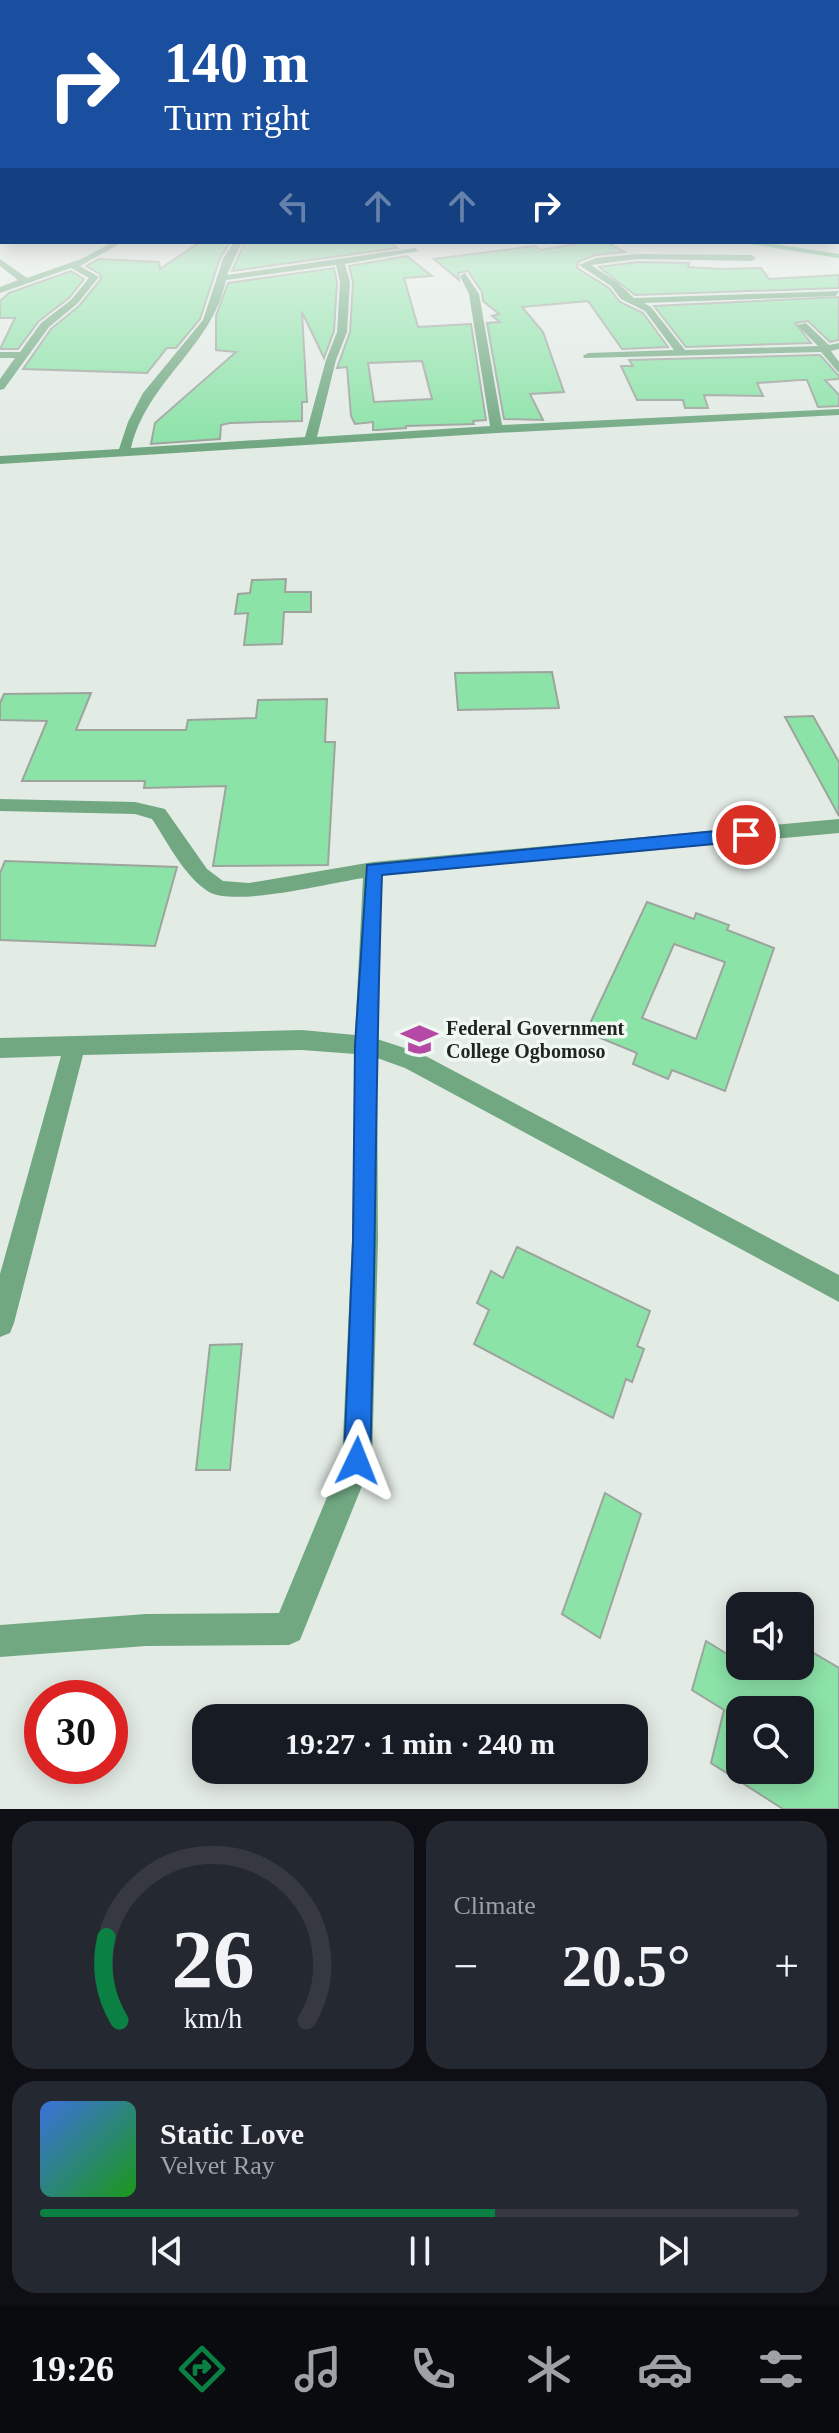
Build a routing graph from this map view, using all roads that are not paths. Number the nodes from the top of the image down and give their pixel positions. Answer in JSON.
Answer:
{"nodes":[{"id":1,"x":16,"y":274,"type":"edge"},
{"id":2,"x":44,"y":274,"type":"edge"},
{"id":3,"x":89,"y":274,"type":"edge"},
{"id":4,"x":223,"y":274,"type":"edge"},
{"id":5,"x":249,"y":274,"type":"edge"},
{"id":6,"x":343,"y":274,"type":"edge"},
{"id":7,"x":597,"y":274,"type":"edge"},
{"id":8,"x":465,"y":276,"type":"dead end"},
{"id":9,"x":223,"y":278,"type":"junction"},
{"id":10,"x":25,"y":281,"type":"junction"},
{"id":11,"x":0,"y":290,"type":"edge"},
{"id":12,"x":836,"y":293,"type":"dead end"},
{"id":13,"x":633,"y":301,"type":"junction"},
{"id":14,"x":802,"y":325,"type":"dead end"},
{"id":15,"x":839,"y":346,"type":"edge"},
{"id":16,"x":824,"y":347,"type":"junction"},
{"id":17,"x":682,"y":353,"type":"junction"},
{"id":18,"x":0,"y":355,"type":"edge"},
{"id":19,"x":24,"y":355,"type":"junction"},
{"id":20,"x":588,"y":356,"type":"dead end"},
{"id":21,"x":839,"y":370,"type":"edge"},
{"id":22,"x":0,"y":387,"type":"edge"},
{"id":23,"x":839,"y":412,"type":"edge"},
{"id":24,"x":497,"y":429,"type":"junction"},
{"id":25,"x":310,"y":442,"type":"junction"},
{"id":26,"x":124,"y":453,"type":"junction"},
{"id":27,"x":0,"y":460,"type":"edge"},
{"id":28,"x":0,"y":805,"type":"edge"},
{"id":29,"x":839,"y":826,"type":"edge"},
{"id":30,"x":373,"y":869,"type":"junction"},
{"id":31,"x":366,"y":1045,"type":"junction"},
{"id":32,"x":0,"y":1048,"type":"edge"},
{"id":33,"x":74,"y":1048,"type":"junction"},
{"id":34,"x":839,"y":1289,"type":"edge"},
{"id":35,"x":0,"y":1323,"type":"edge"},
{"id":36,"x":0,"y":1641,"type":"edge"}],
"edges":[{"from":1,"to":10,"type":"street"},
{"from":2,"to":10,"type":"street"},
{"from":3,"to":19,"type":"street"},
{"from":4,"to":9,"type":"street"},
{"from":5,"to":9,"type":"street"},
{"from":6,"to":25,"type":"street"},
{"from":7,"to":13,"type":"street"},
{"from":8,"to":24,"type":"street"},
{"from":9,"to":26,"type":"street"},
{"from":10,"to":11,"type":"street"},
{"from":12,"to":13,"type":"street"},
{"from":13,"to":17,"type":"street"},
{"from":14,"to":16,"type":"street"},
{"from":15,"to":16,"type":"street"},
{"from":16,"to":17,"type":"street"},
{"from":16,"to":21,"type":"street"},
{"from":17,"to":20,"type":"street"},
{"from":18,"to":19,"type":"street"},
{"from":19,"to":22,"type":"street"},
{"from":23,"to":24,"type":"street"},
{"from":24,"to":25,"type":"street"},
{"from":25,"to":26,"type":"street"},
{"from":26,"to":27,"type":"street"},
{"from":28,"to":30,"type":"street"},
{"from":29,"to":30,"type":"street"},
{"from":30,"to":31,"type":"street"},
{"from":31,"to":33,"type":"street"},
{"from":31,"to":34,"type":"street"},
{"from":31,"to":36,"type":"street"},
{"from":32,"to":33,"type":"street"},
{"from":33,"to":35,"type":"street"}]}
